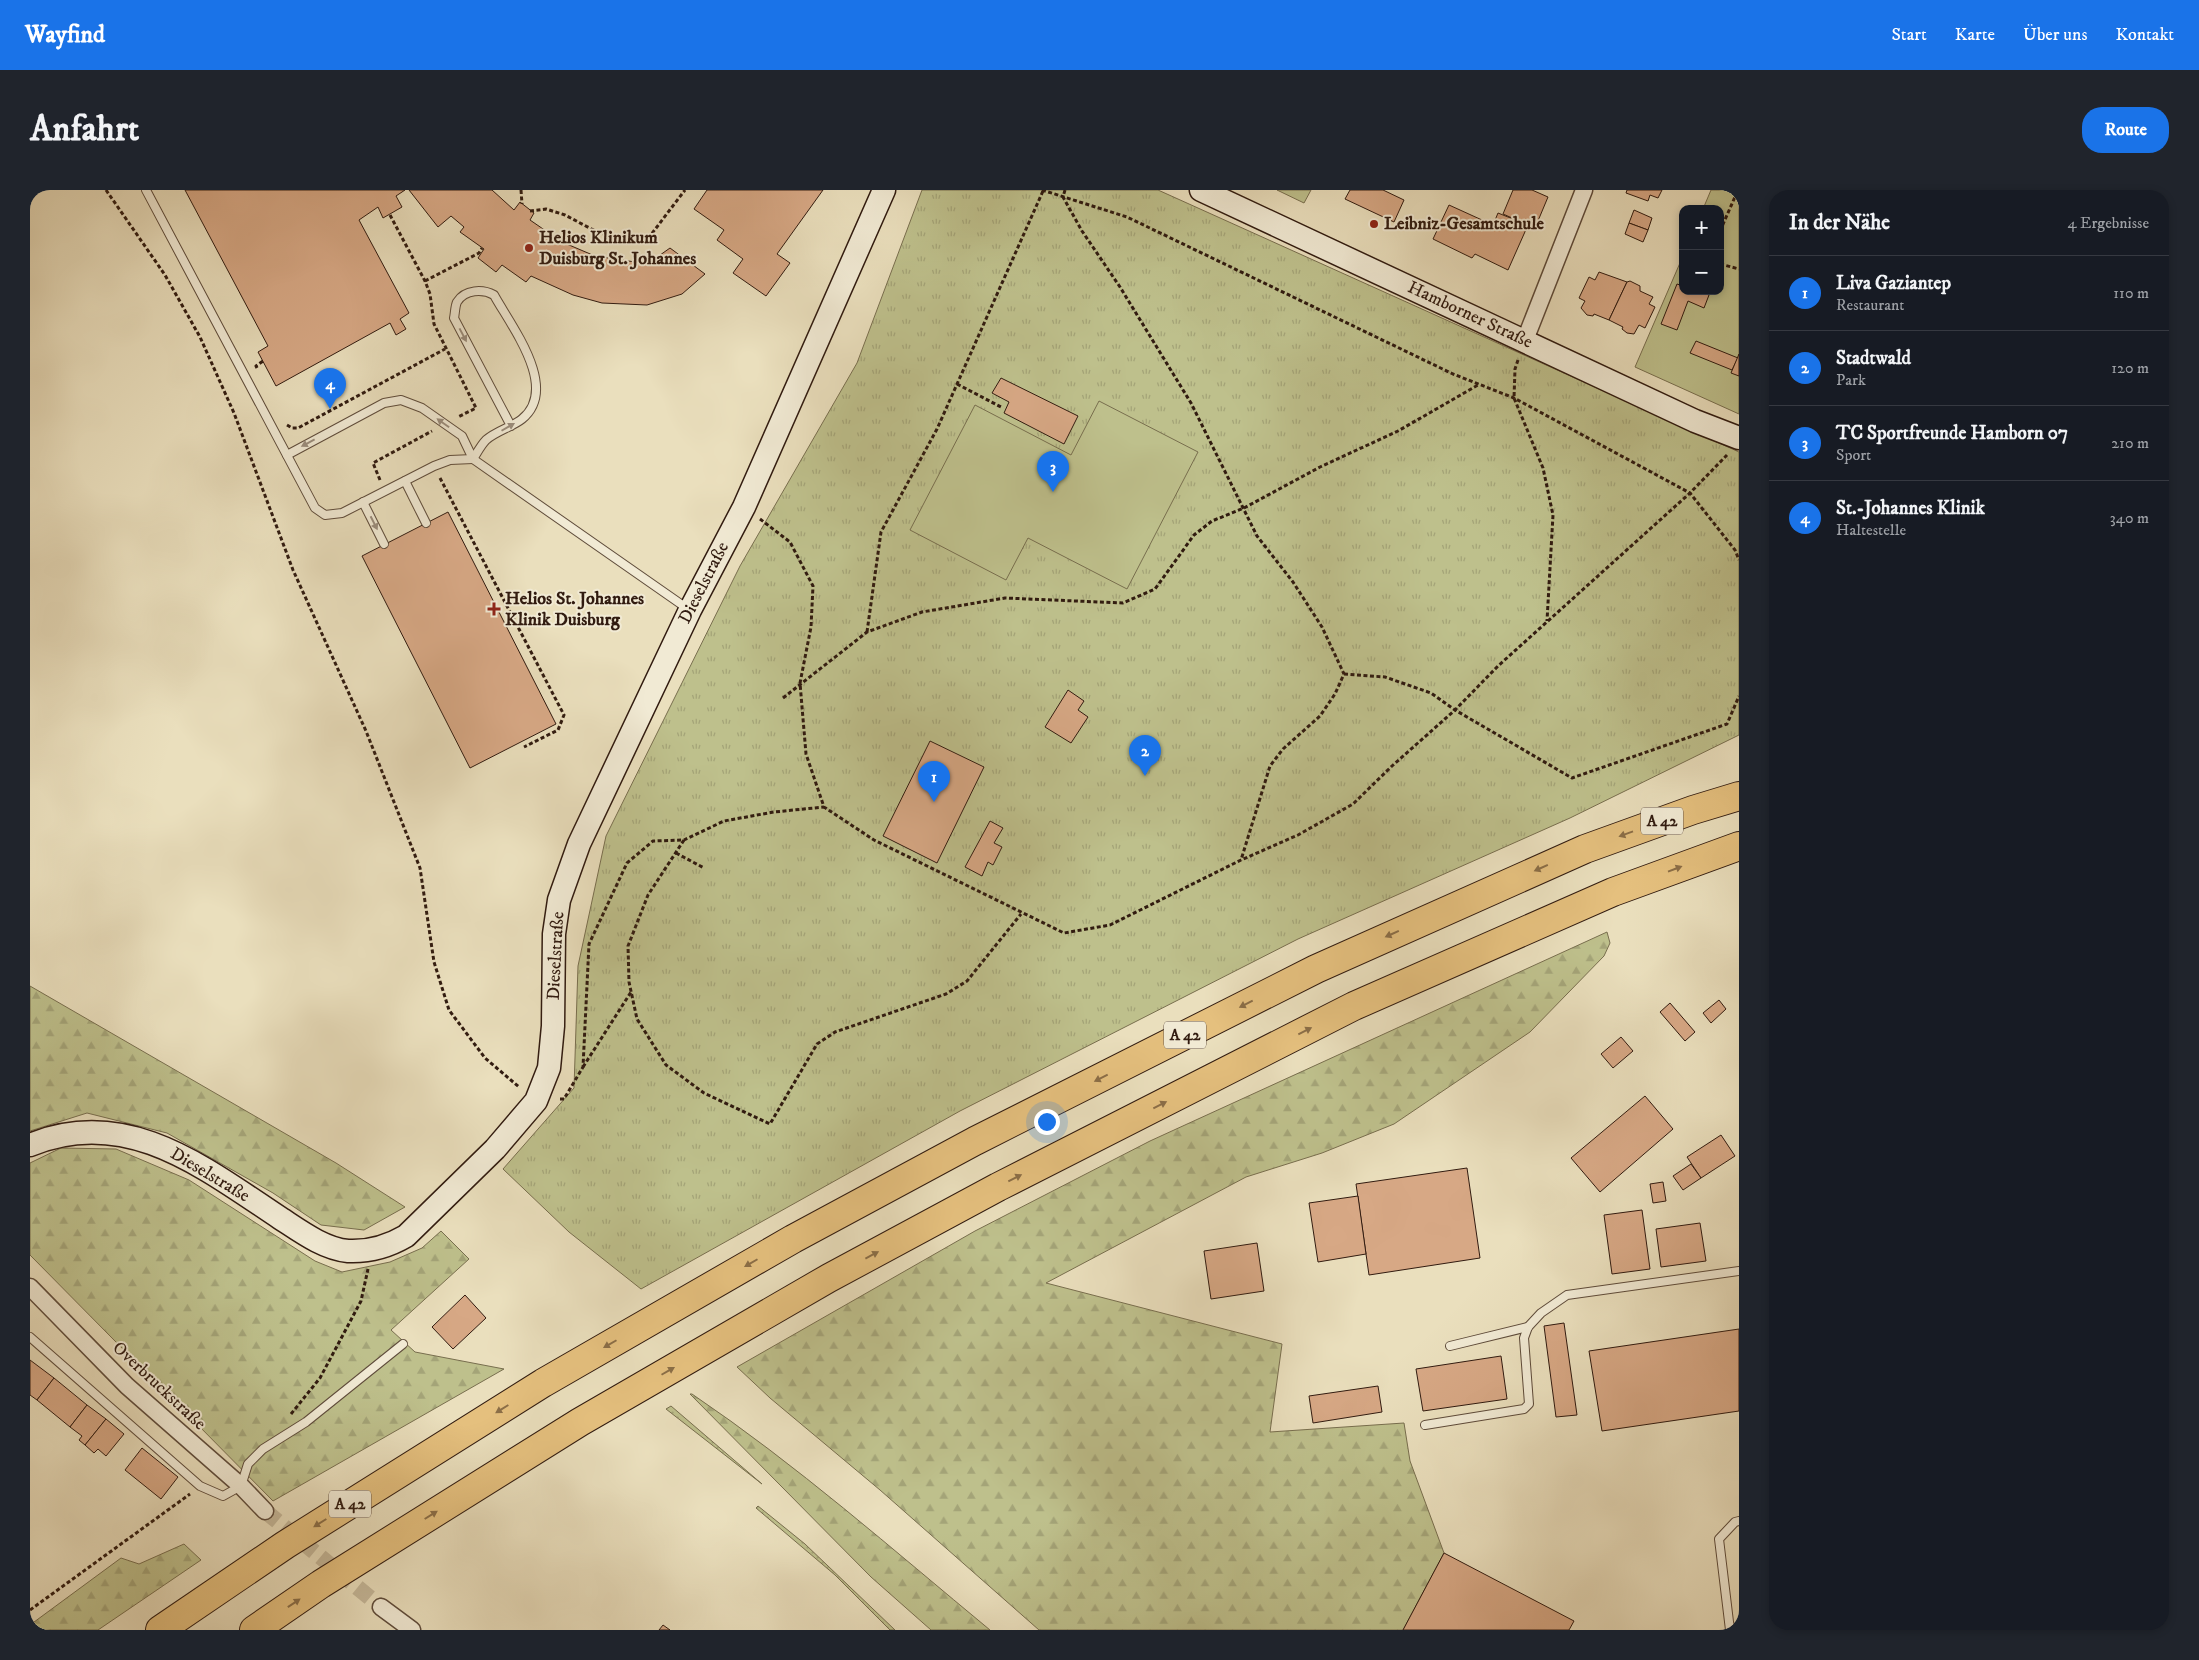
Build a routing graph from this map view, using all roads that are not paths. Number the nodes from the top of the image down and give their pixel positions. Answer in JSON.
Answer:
{"nodes":[{"id":1,"x":146,"y":190,"type":"edge"},
{"id":2,"x":884,"y":190,"type":"edge"},
{"id":3,"x":1201,"y":190,"type":"edge"},
{"id":4,"x":1584,"y":190,"type":"edge"},
{"id":5,"x":1525,"y":340,"type":"junction"},
{"id":6,"x":511,"y":426,"type":"junction"},
{"id":7,"x":1736,"y":443,"type":"edge"},
{"id":8,"x":287,"y":455,"type":"junction"},
{"id":9,"x":473,"y":459,"type":"junction"},
{"id":10,"x":405,"y":481,"type":"junction"},
{"id":11,"x":363,"y":502,"type":"junction"},
{"id":12,"x":426,"y":523,"type":"dead end"},
{"id":13,"x":384,"y":544,"type":"dead end"},
{"id":14,"x":690,"y":610,"type":"junction"},
{"id":15,"x":1739,"y":796,"type":"edge"},
{"id":16,"x":1739,"y":846,"type":"edge"},
{"id":17,"x":30,"y":1145,"type":"edge"},
{"id":18,"x":1739,"y":1271,"type":"edge"},
{"id":19,"x":30,"y":1287,"type":"edge"},
{"id":20,"x":1528,"y":1327,"type":"junction"},
{"id":21,"x":30,"y":1338,"type":"edge"},
{"id":22,"x":403,"y":1344,"type":"dead end"},
{"id":23,"x":1450,"y":1346,"type":"dead end"},
{"id":24,"x":1425,"y":1424,"type":"dead end"},
{"id":25,"x":241,"y":1486,"type":"junction"},
{"id":26,"x":265,"y":1511,"type":"tunnel mouth"},
{"id":27,"x":1739,"y":1521,"type":"edge"},
{"id":28,"x":381,"y":1607,"type":"tunnel mouth"},
{"id":29,"x":160,"y":1630,"type":"edge"},
{"id":30,"x":254,"y":1630,"type":"edge"},
{"id":31,"x":412,"y":1630,"type":"edge"},
{"id":32,"x":1730,"y":1630,"type":"edge"}],
"edges":[{"from":1,"to":8,"type":"lane"},
{"from":2,"to":14,"type":"street","name":"Dieselstraße"},
{"from":3,"to":5,"type":"street","name":"Hamborner Straße"},
{"from":4,"to":5,"type":"street"},
{"from":5,"to":7,"type":"street","name":"Hamborner Straße"},
{"from":6,"to":6,"type":"lane","one_way":true},
{"from":9,"to":6,"type":"lane","one_way":true},
{"from":9,"to":8,"type":"lane","one_way":true},
{"from":8,"to":11,"type":"lane"},
{"from":9,"to":10,"type":"lane"},
{"from":9,"to":14,"type":"lane"},
{"from":10,"to":11,"type":"lane"},
{"from":10,"to":12,"type":"lane"},
{"from":11,"to":13,"type":"lane","one_way":true},
{"from":14,"to":17,"type":"street","name":"Dieselstraße"},
{"from":15,"to":29,"type":"highway","number":"A 42","one_way":true},
{"from":30,"to":16,"type":"highway","one_way":true},
{"from":18,"to":20,"type":"lane"},
{"from":19,"to":25,"type":"street","name":"Overbruckstraße"},
{"from":20,"to":23,"type":"lane"},
{"from":20,"to":24,"type":"lane"},
{"from":21,"to":25,"type":"lane"},
{"from":22,"to":25,"type":"lane"},
{"from":25,"to":26,"type":"street","name":"Overbruckstraße"},
{"from":27,"to":32,"type":"lane"},
{"from":28,"to":31,"type":"street"}]}
